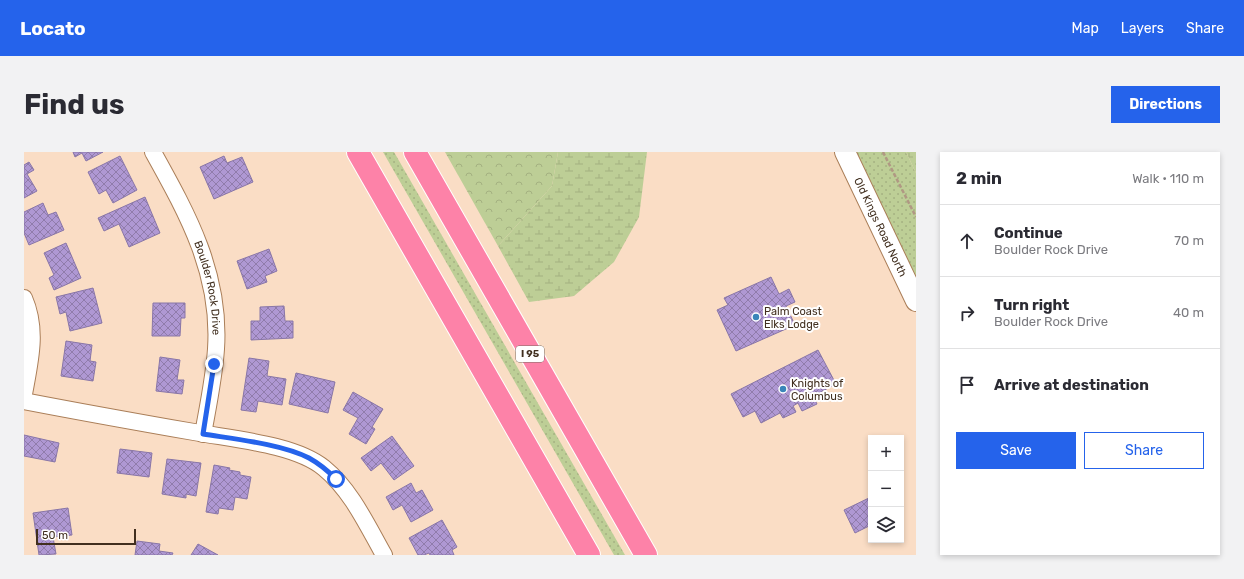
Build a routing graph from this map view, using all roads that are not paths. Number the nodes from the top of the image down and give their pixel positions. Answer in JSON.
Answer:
{"nodes":[{"id":1,"x":153,"y":152,"type":"edge"},
{"id":2,"x":358,"y":152,"type":"edge"},
{"id":3,"x":415,"y":152,"type":"edge"},
{"id":4,"x":845,"y":152,"type":"edge"},
{"id":5,"x":24,"y":298,"type":"edge"},
{"id":6,"x":916,"y":301,"type":"edge"},
{"id":7,"x":24,"y":394,"type":"edge"},
{"id":8,"x":24,"y":401,"type":"edge"},
{"id":9,"x":203,"y":434,"type":"junction"},
{"id":10,"x":384,"y":555,"type":"edge"},
{"id":11,"x":589,"y":555,"type":"edge"},
{"id":12,"x":646,"y":555,"type":"edge"}],
"edges":[{"from":1,"to":9,"type":"street","name":"Boulder Rock Drive"},
{"from":2,"to":11,"type":"highway"},
{"from":3,"to":12,"type":"highway","number":"I 95"},
{"from":4,"to":6,"type":"street","name":"Old Kings Road North"},
{"from":5,"to":7,"type":"street"},
{"from":8,"to":9,"type":"street"},
{"from":9,"to":10,"type":"street"}]}
